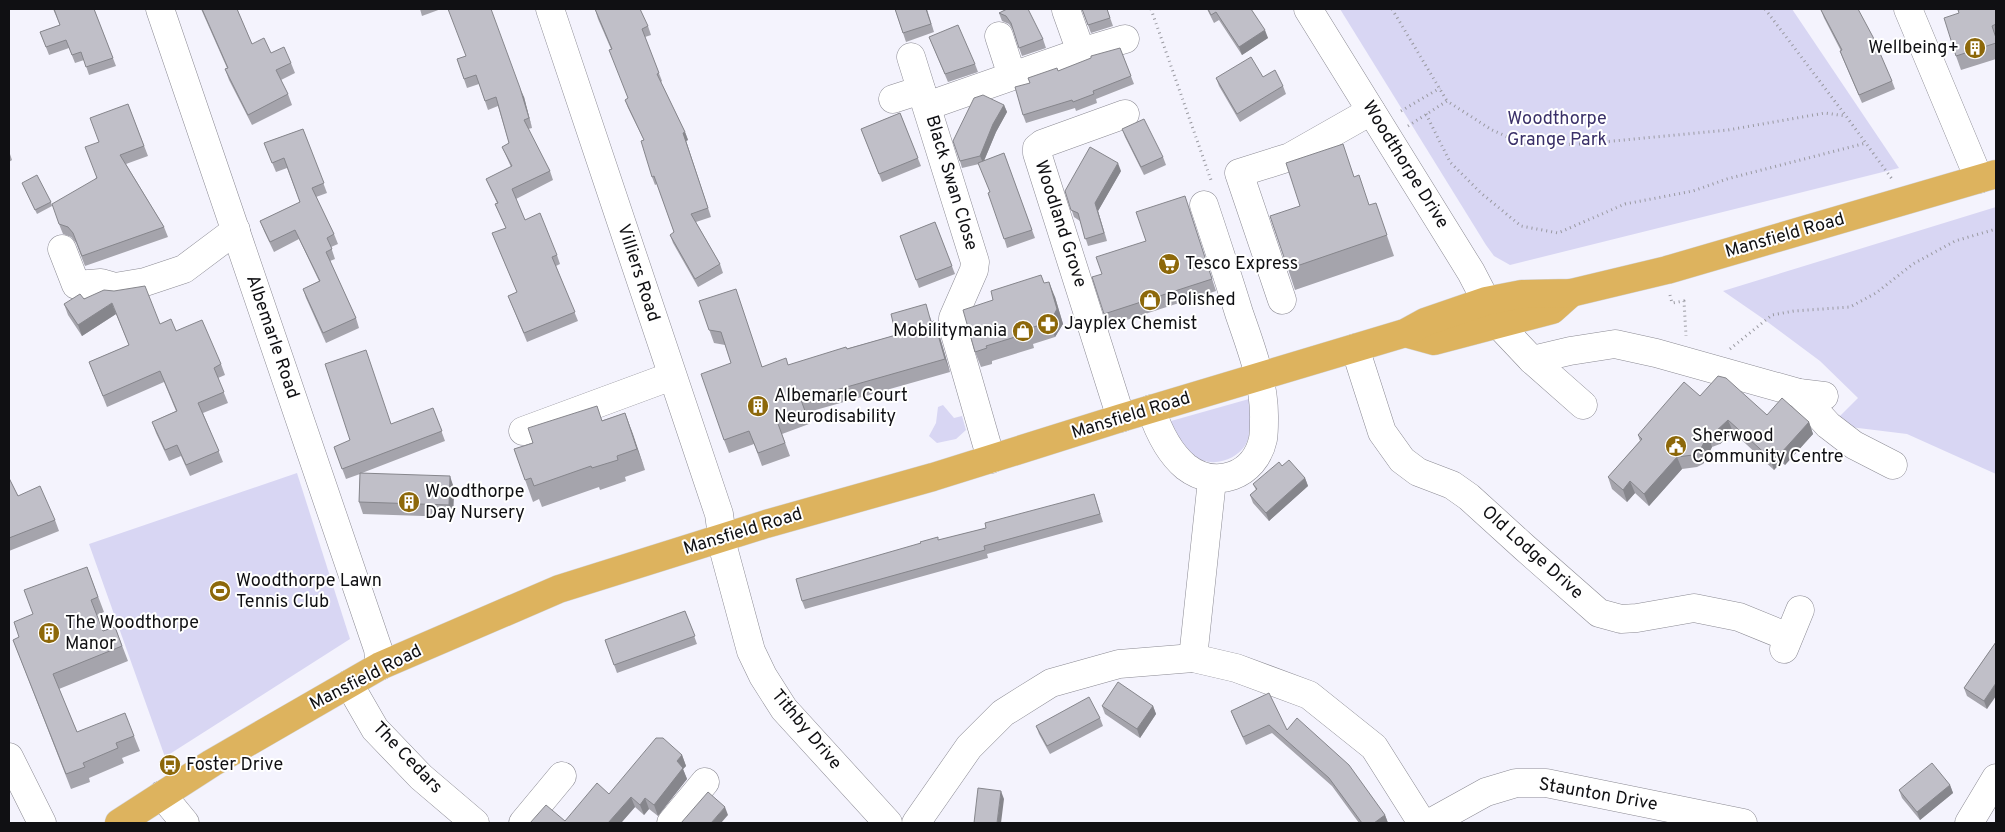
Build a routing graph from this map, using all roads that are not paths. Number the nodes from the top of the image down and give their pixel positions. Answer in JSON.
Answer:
{"nodes":[{"id":1,"x":160,"y":9,"type":"edge"},
{"id":2,"x":550,"y":9,"type":"edge"},
{"id":3,"x":1308,"y":9,"type":"edge"},
{"id":4,"x":1908,"y":9,"type":"edge"},
{"id":5,"x":1066,"y":10,"type":"dead end"},
{"id":6,"x":999,"y":36,"type":"dead end"},
{"id":7,"x":1125,"y":39,"type":"dead end"},
{"id":8,"x":1082,"y":52,"type":"junction"},
{"id":9,"x":911,"y":57,"type":"dead end"},
{"id":10,"x":1012,"y":76,"type":"junction"},
{"id":11,"x":924,"y":98,"type":"junction"},
{"id":12,"x":893,"y":99,"type":"dead end"},
{"id":13,"x":1125,"y":114,"type":"dead end"},
{"id":14,"x":1379,"y":125,"type":"junction"},
{"id":15,"x":1988,"y":177,"type":"edge"},
{"id":16,"x":1204,"y":205,"type":"dead end"},
{"id":17,"x":236,"y":230,"type":"junction"},
{"id":18,"x":62,"y":248,"type":"dead end"},
{"id":19,"x":1282,"y":300,"type":"dead end"},
{"id":20,"x":1492,"y":312,"type":"junction"},
{"id":21,"x":1355,"y":348,"type":"junction"},
{"id":22,"x":1532,"y":360,"type":"junction"},
{"id":23,"x":672,"y":376,"type":"junction"},
{"id":24,"x":1260,"y":376,"type":"junction"},
{"id":25,"x":1583,"y":405,"type":"dead end"},
{"id":26,"x":1152,"y":409,"type":"junction"},
{"id":27,"x":1121,"y":418,"type":"junction"},
{"id":28,"x":523,"y":431,"type":"dead end"},
{"id":29,"x":991,"y":459,"type":"junction"},
{"id":30,"x":1892,"y":465,"type":"dead end"},
{"id":31,"x":1212,"y":480,"type":"junction"},
{"id":32,"x":722,"y":538,"type":"junction"},
{"id":33,"x":1800,"y":610,"type":"dead end"},
{"id":34,"x":1193,"y":658,"type":"junction"},
{"id":35,"x":380,"y":666,"type":"junction"},
{"id":36,"x":349,"y":684,"type":"junction"},
{"id":37,"x":9,"y":757,"type":"edge"},
{"id":38,"x":562,"y":776,"type":"dead end"},
{"id":39,"x":1996,"y":778,"type":"edge"},
{"id":40,"x":705,"y":782,"type":"dead end"},
{"id":41,"x":15,"y":784,"type":"edge"},
{"id":42,"x":162,"y":795,"type":"junction"},
{"id":43,"x":1681,"y":817,"type":"edge"},
{"id":44,"x":42,"y":823,"type":"edge"},
{"id":45,"x":119,"y":823,"type":"edge"},
{"id":46,"x":185,"y":823,"type":"edge"},
{"id":47,"x":475,"y":823,"type":"edge"},
{"id":48,"x":523,"y":823,"type":"edge"},
{"id":49,"x":671,"y":823,"type":"edge"},
{"id":50,"x":888,"y":823,"type":"edge"},
{"id":51,"x":916,"y":823,"type":"edge"},
{"id":52,"x":1422,"y":823,"type":"edge"},
{"id":53,"x":1430,"y":823,"type":"edge"},
{"id":54,"x":1743,"y":823,"type":"edge"},
{"id":55,"x":1969,"y":823,"type":"edge"}],
"edges":[{"from":1,"to":17,"type":"street","name":"Albemarle Road"},
{"from":2,"to":23,"type":"street","name":"Villiers Road"},
{"from":3,"to":14,"type":"street","name":"Woodthorpe Drive"},
{"from":4,"to":15,"type":"street"},
{"from":5,"to":8,"type":"street"},
{"from":6,"to":10,"type":"street"},
{"from":7,"to":8,"type":"street","name":"Black Swan Close"},
{"from":8,"to":10,"type":"street","name":"Black Swan Close"},
{"from":9,"to":11,"type":"street","name":"Black Swan Close"},
{"from":10,"to":11,"type":"street","name":"Black Swan Close"},
{"from":11,"to":12,"type":"street","name":"Black Swan Close"},
{"from":11,"to":29,"type":"street","name":"Black Swan Close"},
{"from":13,"to":27,"type":"street","name":"Woodland Grove"},
{"from":14,"to":19,"type":"street"},
{"from":14,"to":20,"type":"street","name":"Woodthorpe Drive"},
{"from":15,"to":20,"type":"highway","name":"Mansfield Road"},
{"from":16,"to":24,"type":"street"},
{"from":17,"to":18,"type":"street"},
{"from":17,"to":35,"type":"street","name":"Albemarle Road"},
{"from":20,"to":21,"type":"highway","name":"Mansfield Road"},
{"from":20,"to":22,"type":"street","name":"Woodthorpe Drive"},
{"from":21,"to":24,"type":"highway","name":"Mansfield Road"},
{"from":21,"to":33,"type":"street","name":"Old Lodge Drive"},
{"from":22,"to":25,"type":"street","name":"Woodthorpe Drive"},
{"from":22,"to":30,"type":"street"},
{"from":23,"to":28,"type":"street"},
{"from":23,"to":32,"type":"street","name":"Villiers Road"},
{"from":24,"to":26,"type":"highway","name":"Mansfield Road"},
{"from":24,"to":31,"type":"street"},
{"from":26,"to":27,"type":"highway","name":"Mansfield Road"},
{"from":26,"to":31,"type":"street"},
{"from":27,"to":29,"type":"highway","name":"Mansfield Road"},
{"from":29,"to":32,"type":"highway","name":"Mansfield Road"},
{"from":31,"to":34,"type":"street"},
{"from":32,"to":35,"type":"highway","name":"Mansfield Road"},
{"from":32,"to":50,"type":"street","name":"Tithby Drive"},
{"from":34,"to":51,"type":"street"},
{"from":34,"to":52,"type":"street"},
{"from":35,"to":36,"type":"highway","name":"Mansfield Road"},
{"from":36,"to":42,"type":"highway","name":"Mansfield Road"},
{"from":36,"to":47,"type":"street","name":"The Cedars"},
{"from":37,"to":41,"type":"street"},
{"from":38,"to":48,"type":"street"},
{"from":39,"to":55,"type":"street"},
{"from":40,"to":49,"type":"street"},
{"from":41,"to":44,"type":"street"},
{"from":42,"to":45,"type":"highway","name":"Mansfield Road"},
{"from":42,"to":46,"type":"street"},
{"from":43,"to":53,"type":"street","name":"Staunton Drive"},
{"from":43,"to":54,"type":"street","name":"Staunton Drive"}]}
